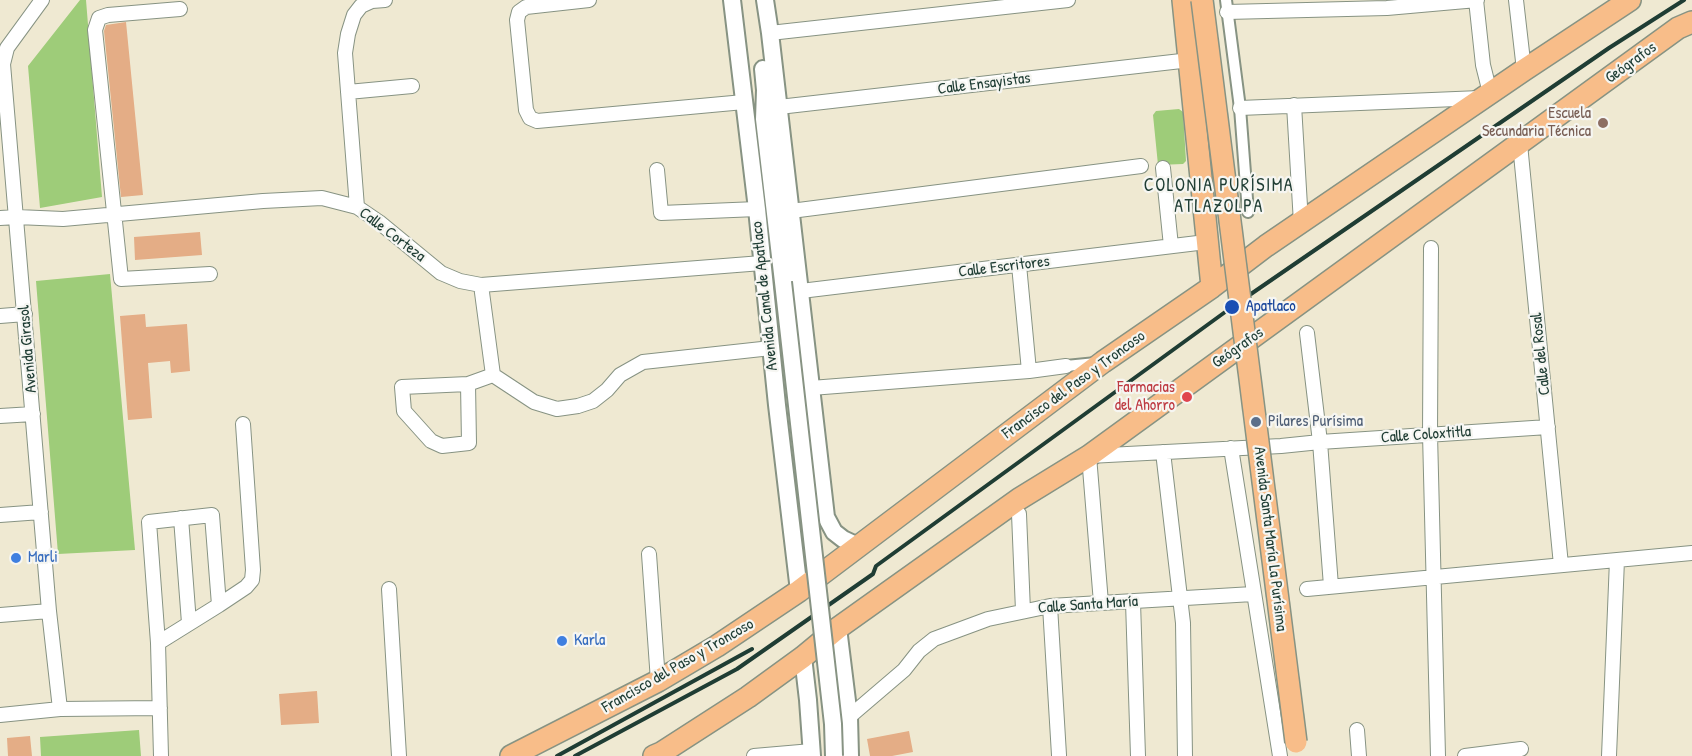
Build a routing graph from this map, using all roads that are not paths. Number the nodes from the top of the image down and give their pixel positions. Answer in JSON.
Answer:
{"nodes":[{"id":1,"x":42,"y":0,"type":"edge"},
{"id":2,"x":385,"y":0,"type":"edge"},
{"id":3,"x":589,"y":0,"type":"edge"},
{"id":4,"x":732,"y":0,"type":"edge"},
{"id":5,"x":737,"y":0,"type":"edge"},
{"id":6,"x":765,"y":0,"type":"edge"},
{"id":7,"x":1068,"y":0,"type":"edge"},
{"id":8,"x":1183,"y":0,"type":"edge"},
{"id":9,"x":1202,"y":0,"type":"edge"},
{"id":10,"x":1476,"y":0,"type":"edge"},
{"id":11,"x":1516,"y":0,"type":"edge"},
{"id":12,"x":1630,"y":0,"type":"edge"},
{"id":13,"x":1386,"y":4,"type":"edge"},
{"id":14,"x":1226,"y":6,"type":"edge"},
{"id":15,"x":180,"y":9,"type":"dead end"},
{"id":16,"x":1692,"y":21,"type":"edge"},
{"id":17,"x":770,"y":33,"type":"junction"},
{"id":18,"x":1190,"y":60,"type":"junction"},
{"id":19,"x":1524,"y":70,"type":"junction"},
{"id":20,"x":412,"y":86,"type":"dead end"},
{"id":21,"x":348,"y":92,"type":"junction"},
{"id":22,"x":1487,"y":95,"type":"junction"},
{"id":23,"x":744,"y":102,"type":"junction"},
{"id":24,"x":1294,"y":105,"type":"junction"},
{"id":25,"x":779,"y":107,"type":"junction"},
{"id":26,"x":1240,"y":108,"type":"junction"},
{"id":27,"x":764,"y":119,"type":"junction"},
{"id":28,"x":1520,"y":144,"type":"junction"},
{"id":29,"x":1141,"y":166,"type":"dead end"},
{"id":30,"x":1163,"y":168,"type":"dead end"},
{"id":31,"x":657,"y":170,"type":"dead end"},
{"id":32,"x":357,"y":207,"type":"junction"},
{"id":33,"x":757,"y":209,"type":"junction"},
{"id":34,"x":791,"y":211,"type":"junction"},
{"id":35,"x":1248,"y":212,"type":"dead end"},
{"id":36,"x":115,"y":216,"type":"junction"},
{"id":37,"x":17,"y":217,"type":"junction"},
{"id":38,"x":0,"y":218,"type":"edge"},
{"id":39,"x":1301,"y":223,"type":"junction"},
{"id":40,"x":1206,"y":242,"type":"junction"},
{"id":41,"x":1171,"y":246,"type":"junction"},
{"id":42,"x":1431,"y":248,"type":"dead end"},
{"id":43,"x":762,"y":263,"type":"junction"},
{"id":44,"x":1019,"y":265,"type":"junction"},
{"id":45,"x":210,"y":274,"type":"dead end"},
{"id":46,"x":481,"y":285,"type":"junction"},
{"id":47,"x":1212,"y":286,"type":"junction"},
{"id":48,"x":801,"y":291,"type":"junction"},
{"id":49,"x":25,"y":314,"type":"junction"},
{"id":50,"x":0,"y":316,"type":"edge"},
{"id":51,"x":1307,"y":333,"type":"dead end"},
{"id":52,"x":771,"y":348,"type":"junction"},
{"id":53,"x":1103,"y":362,"type":"junction"},
{"id":54,"x":1066,"y":366,"type":"joint"},
{"id":55,"x":1029,"y":371,"type":"junction"},
{"id":56,"x":493,"y":375,"type":"junction"},
{"id":57,"x":468,"y":384,"type":"junction"},
{"id":58,"x":811,"y":388,"type":"junction"},
{"id":59,"x":33,"y":414,"type":"junction"},
{"id":60,"x":0,"y":416,"type":"edge"},
{"id":61,"x":243,"y":424,"type":"dead end"},
{"id":62,"x":1548,"y":427,"type":"junction"},
{"id":63,"x":1430,"y":434,"type":"junction"},
{"id":64,"x":1320,"y":442,"type":"junction"},
{"id":65,"x":1231,"y":448,"type":"junction"},
{"id":66,"x":1163,"y":452,"type":"junction"},
{"id":67,"x":1089,"y":456,"type":"junction"},
{"id":68,"x":822,"y":488,"type":"junction"},
{"id":69,"x":788,"y":497,"type":"junction"},
{"id":70,"x":41,"y":512,"type":"junction"},
{"id":71,"x":1019,"y":514,"type":"dead end"},
{"id":72,"x":0,"y":515,"type":"edge"},
{"id":73,"x":181,"y":518,"type":"junction"},
{"id":74,"x":858,"y":546,"type":"junction"},
{"id":75,"x":1692,"y":553,"type":"edge"},
{"id":76,"x":649,"y":554,"type":"dead end"},
{"id":77,"x":1617,"y":560,"type":"junction"},
{"id":78,"x":1561,"y":565,"type":"junction"},
{"id":79,"x":1433,"y":577,"type":"junction"},
{"id":80,"x":1331,"y":586,"type":"junction"},
{"id":81,"x":389,"y":590,"type":"dead end"},
{"id":82,"x":1303,"y":590,"type":"dead end"},
{"id":83,"x":799,"y":591,"type":"junction"},
{"id":84,"x":1253,"y":594,"type":"junction"},
{"id":85,"x":1180,"y":599,"type":"junction"},
{"id":86,"x":1133,"y":602,"type":"junction"},
{"id":87,"x":1101,"y":603,"type":"junction"},
{"id":88,"x":219,"y":605,"type":"junction"},
{"id":89,"x":1050,"y":606,"type":"junction"},
{"id":90,"x":49,"y":611,"type":"junction"},
{"id":91,"x":1023,"y":611,"type":"junction"},
{"id":92,"x":0,"y":615,"type":"edge"},
{"id":93,"x":189,"y":623,"type":"junction"},
{"id":94,"x":838,"y":628,"type":"junction"},
{"id":95,"x":158,"y":643,"type":"junction"},
{"id":96,"x":802,"y":657,"type":"junction"},
{"id":97,"x":658,"y":681,"type":"junction"},
{"id":98,"x":808,"y":699,"type":"junction"},
{"id":99,"x":159,"y":708,"type":"junction"},
{"id":100,"x":60,"y":709,"type":"junction"},
{"id":101,"x":848,"y":711,"type":"junction"},
{"id":102,"x":0,"y":715,"type":"edge"},
{"id":103,"x":1357,"y":730,"type":"dead end"},
{"id":104,"x":1521,"y":749,"type":"dead end"},
{"id":105,"x":1291,"y":751,"type":"edge"},
{"id":106,"x":812,"y":754,"type":"edge"},
{"id":107,"x":660,"y":755,"type":"edge"},
{"id":108,"x":1059,"y":755,"type":"edge"},
{"id":109,"x":161,"y":756,"type":"edge"},
{"id":110,"x":399,"y":756,"type":"edge"},
{"id":111,"x":511,"y":756,"type":"edge"},
{"id":112,"x":754,"y":756,"type":"edge"},
{"id":113,"x":834,"y":756,"type":"edge"},
{"id":114,"x":850,"y":756,"type":"edge"},
{"id":115,"x":1138,"y":756,"type":"edge"},
{"id":116,"x":1185,"y":756,"type":"edge"},
{"id":117,"x":1359,"y":756,"type":"edge"},
{"id":118,"x":1438,"y":756,"type":"edge"},
{"id":119,"x":1465,"y":756,"type":"edge"},
{"id":120,"x":1609,"y":756,"type":"edge"}],
"edges":[{"from":1,"to":37,"type":"street","name":"Avenida Girasol"},
{"from":2,"to":21,"type":"street"},
{"from":3,"to":23,"type":"street"},
{"from":4,"to":23,"type":"street","name":"Avenida Canal de Apatlaco"},
{"from":5,"to":27,"type":"street"},
{"from":6,"to":17,"type":"street"},
{"from":6,"to":27,"type":"street"},
{"from":7,"to":17,"type":"street"},
{"from":8,"to":18,"type":"main road"},
{"from":9,"to":105,"type":"main road","name":"Avenida Santa María La Purísima","bridge":true},
{"from":10,"to":13,"type":"street"},
{"from":10,"to":22,"type":"street"},
{"from":11,"to":19,"type":"street"},
{"from":12,"to":19,"type":"main road","name":"Francisco del Paso y Troncoso"},
{"from":13,"to":14,"type":"street"},
{"from":14,"to":26,"type":"street"},
{"from":15,"to":36,"type":"street"},
{"from":16,"to":28,"type":"main road","name":"Geógrafos"},
{"from":17,"to":25,"type":"street"},
{"from":18,"to":25,"type":"street","name":"Calle Ensayistas"},
{"from":18,"to":40,"type":"main road"},
{"from":19,"to":22,"type":"main road","name":"Francisco del Paso y Troncoso"},
{"from":20,"to":21,"type":"street"},
{"from":21,"to":32,"type":"street"},
{"from":22,"to":24,"type":"street"},
{"from":22,"to":39,"type":"main road","name":"Francisco del Paso y Troncoso"},
{"from":23,"to":33,"type":"street","name":"Avenida Canal de Apatlaco"},
{"from":24,"to":26,"type":"street"},
{"from":24,"to":39,"type":"street"},
{"from":25,"to":34,"type":"street"},
{"from":26,"to":35,"type":"street"},
{"from":27,"to":113,"type":"street","bridge":true},
{"from":28,"to":62,"type":"street","name":"Calle del Rosal"},
{"from":28,"to":67,"type":"main road","name":"Geógrafos"},
{"from":29,"to":34,"type":"street"},
{"from":30,"to":41,"type":"street"},
{"from":31,"to":33,"type":"street"},
{"from":32,"to":36,"type":"street","name":"Calle Corteza"},
{"from":32,"to":46,"type":"street","name":"Calle Corteza"},
{"from":33,"to":43,"type":"street","name":"Avenida Canal de Apatlaco"},
{"from":34,"to":48,"type":"street"},
{"from":36,"to":37,"type":"street","name":"Calle Corteza"},
{"from":36,"to":45,"type":"street"},
{"from":37,"to":38,"type":"street","name":"Calle Corteza"},
{"from":37,"to":49,"type":"street","name":"Avenida Girasol"},
{"from":39,"to":47,"type":"main road","name":"Francisco del Paso y Troncoso"},
{"from":40,"to":41,"type":"street","name":"Calle Escritores"},
{"from":40,"to":47,"type":"main road"},
{"from":41,"to":44,"type":"street","name":"Calle Escritores"},
{"from":42,"to":63,"type":"street"},
{"from":43,"to":46,"type":"street","name":"Calle Corteza"},
{"from":43,"to":52,"type":"street","name":"Avenida Canal de Apatlaco"},
{"from":44,"to":48,"type":"street","name":"Calle Escritores"},
{"from":44,"to":55,"type":"street"},
{"from":46,"to":56,"type":"street"},
{"from":47,"to":53,"type":"main road","name":"Francisco del Paso y Troncoso"},
{"from":48,"to":58,"type":"street"},
{"from":49,"to":50,"type":"street"},
{"from":49,"to":59,"type":"street","name":"Avenida Girasol"},
{"from":51,"to":64,"type":"street"},
{"from":52,"to":56,"type":"street"},
{"from":52,"to":69,"type":"street","name":"Avenida Canal de Apatlaco"},
{"from":53,"to":54,"type":"street"},
{"from":53,"to":74,"type":"main road","name":"Francisco del Paso y Troncoso"},
{"from":54,"to":55,"type":"street"},
{"from":55,"to":58,"type":"street"},
{"from":56,"to":57,"type":"street"},
{"from":57,"to":57,"type":"street"},
{"from":58,"to":68,"type":"street"},
{"from":59,"to":60,"type":"street"},
{"from":59,"to":70,"type":"street","name":"Avenida Girasol"},
{"from":61,"to":88,"type":"street"},
{"from":62,"to":63,"type":"street","name":"Calle Coloxtitla"},
{"from":62,"to":78,"type":"street","name":"Calle del Rosal"},
{"from":63,"to":64,"type":"street","name":"Calle Coloxtitla"},
{"from":63,"to":79,"type":"street"},
{"from":64,"to":65,"type":"street","name":"Calle Coloxtitla"},
{"from":64,"to":80,"type":"street"},
{"from":65,"to":66,"type":"street","name":"Calle Coloxtitla"},
{"from":65,"to":84,"type":"street","name":"Avenida Santa María La Purísima"},
{"from":66,"to":67,"type":"street","name":"Calle Coloxtitla"},
{"from":66,"to":85,"type":"street"},
{"from":67,"to":87,"type":"street"},
{"from":67,"to":94,"type":"main road","name":"Geógrafos"},
{"from":68,"to":69,"type":"street"},
{"from":68,"to":74,"type":"street"},
{"from":69,"to":83,"type":"street","name":"Avenida Canal de Apatlaco"},
{"from":70,"to":72,"type":"street"},
{"from":70,"to":90,"type":"street","name":"Avenida Girasol"},
{"from":71,"to":91,"type":"street"},
{"from":73,"to":88,"type":"street"},
{"from":73,"to":93,"type":"street"},
{"from":73,"to":95,"type":"street"},
{"from":74,"to":83,"type":"main road","name":"Francisco del Paso y Troncoso"},
{"from":75,"to":77,"type":"street"},
{"from":76,"to":97,"type":"street"},
{"from":77,"to":78,"type":"street"},
{"from":77,"to":120,"type":"street"},
{"from":78,"to":79,"type":"street"},
{"from":79,"to":80,"type":"street"},
{"from":79,"to":118,"type":"street"},
{"from":80,"to":82,"type":"street"},
{"from":81,"to":110,"type":"street"},
{"from":83,"to":97,"type":"main road","name":"Francisco del Paso y Troncoso"},
{"from":84,"to":85,"type":"street","name":"Calle Santa María"},
{"from":84,"to":105,"type":"street","name":"Avenida Santa María La Purísima"},
{"from":85,"to":86,"type":"street","name":"Calle Santa María"},
{"from":85,"to":116,"type":"street"},
{"from":86,"to":87,"type":"street","name":"Calle Santa María"},
{"from":86,"to":115,"type":"street"},
{"from":87,"to":89,"type":"street","name":"Calle Santa María"},
{"from":88,"to":93,"type":"street"},
{"from":89,"to":91,"type":"street","name":"Calle Santa María"},
{"from":89,"to":108,"type":"street"},
{"from":90,"to":92,"type":"street"},
{"from":90,"to":100,"type":"street","name":"Avenida Girasol"},
{"from":91,"to":101,"type":"street","name":"Calle Santa María"},
{"from":93,"to":95,"type":"street"},
{"from":94,"to":96,"type":"main road"},
{"from":94,"to":101,"type":"street"},
{"from":95,"to":99,"type":"street"},
{"from":96,"to":98,"type":"street"},
{"from":96,"to":107,"type":"main road"},
{"from":97,"to":111,"type":"main road","name":"Francisco del Paso y Troncoso"},
{"from":98,"to":101,"type":"street"},
{"from":98,"to":106,"type":"street"},
{"from":99,"to":100,"type":"street"},
{"from":99,"to":109,"type":"street"},
{"from":100,"to":102,"type":"street"},
{"from":101,"to":114,"type":"street"},
{"from":103,"to":117,"type":"street"},
{"from":104,"to":119,"type":"street"},
{"from":106,"to":112,"type":"street"}]}
